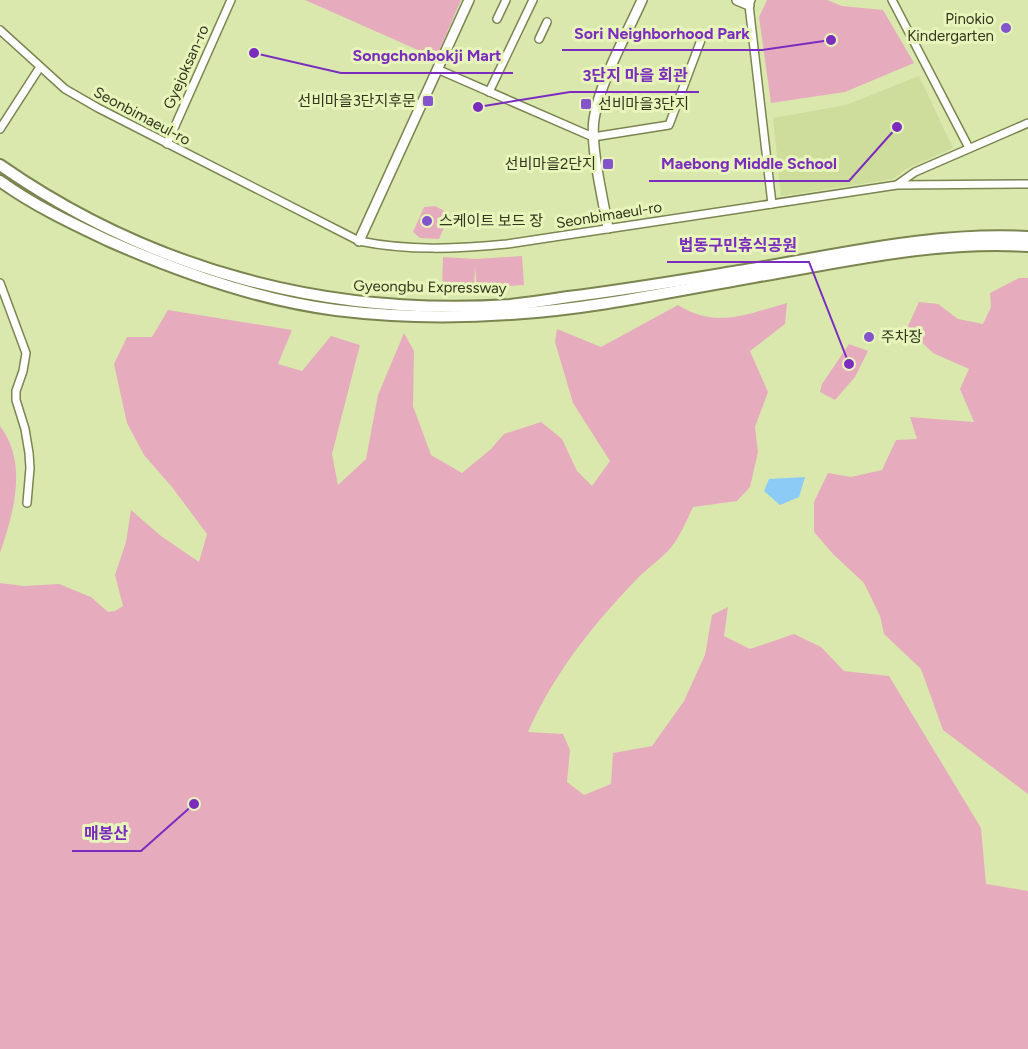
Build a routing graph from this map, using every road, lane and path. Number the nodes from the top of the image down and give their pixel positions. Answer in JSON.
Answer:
{"nodes":[{"id":1,"x":231,"y":0,"type":"edge"},
{"id":2,"x":469,"y":0,"type":"edge"},
{"id":3,"x":506,"y":0,"type":"edge"},
{"id":4,"x":532,"y":0,"type":"edge"},
{"id":5,"x":642,"y":0,"type":"edge"},
{"id":6,"x":736,"y":0,"type":"edge"},
{"id":7,"x":892,"y":0,"type":"edge"},
{"id":8,"x":750,"y":3,"type":"edge"},
{"id":9,"x":497,"y":19,"type":"dead end"},
{"id":10,"x":547,"y":22,"type":"dead end"},
{"id":11,"x":0,"y":30,"type":"edge"},
{"id":12,"x":539,"y":39,"type":"dead end"},
{"id":13,"x":701,"y":40,"type":"dead end"},
{"id":14,"x":40,"y":67,"type":"junction"},
{"id":15,"x":437,"y":69,"type":"junction"},
{"id":16,"x":489,"y":92,"type":"junction"},
{"id":17,"x":1028,"y":123,"type":"edge"},
{"id":18,"x":0,"y":129,"type":"edge"},
{"id":19,"x":593,"y":137,"type":"junction"},
{"id":20,"x":167,"y":144,"type":"junction"},
{"id":21,"x":969,"y":148,"type":"junction"},
{"id":22,"x":0,"y":164,"type":"edge"},
{"id":23,"x":0,"y":181,"type":"edge"},
{"id":24,"x":1028,"y":184,"type":"edge"},
{"id":25,"x":897,"y":185,"type":"junction"},
{"id":26,"x":0,"y":186,"type":"edge"},
{"id":27,"x":16,"y":193,"type":"junction"},
{"id":28,"x":772,"y":204,"type":"junction"},
{"id":29,"x":608,"y":228,"type":"junction"},
{"id":30,"x":1028,"y":237,"type":"edge"},
{"id":31,"x":359,"y":241,"type":"junction"},
{"id":32,"x":1028,"y":246,"type":"edge"},
{"id":33,"x":0,"y":283,"type":"edge"},
{"id":34,"x":27,"y":503,"type":"dead end"}],
"edges":[{"from":1,"to":20,"type":"street","name":"Gyejoksan-ro"},
{"from":2,"to":15,"type":"main road"},
{"from":3,"to":9,"type":"street"},
{"from":4,"to":16,"type":"street"},
{"from":5,"to":19,"type":"main road"},
{"from":6,"to":8,"type":"main road"},
{"from":7,"to":21,"type":"street"},
{"from":8,"to":28,"type":"street"},
{"from":10,"to":12,"type":"street"},
{"from":11,"to":14,"type":"street","name":"Seonbimaeul-ro"},
{"from":13,"to":19,"type":"street"},
{"from":14,"to":18,"type":"street"},
{"from":14,"to":20,"type":"street","name":"Seonbimaeul-ro"},
{"from":15,"to":16,"type":"street"},
{"from":15,"to":31,"type":"main road"},
{"from":16,"to":19,"type":"street"},
{"from":17,"to":21,"type":"street"},
{"from":19,"to":29,"type":"main road"},
{"from":20,"to":31,"type":"street","name":"Seonbimaeul-ro"},
{"from":21,"to":25,"type":"street"},
{"from":22,"to":30,"type":"highway","name":"Gyeongbu Expressway"},
{"from":23,"to":27,"type":"highway","name":"Gyeongbu Expressway"},
{"from":24,"to":25,"type":"street","name":"Seonbimaeul-ro"},
{"from":25,"to":28,"type":"street","name":"Seonbimaeul-ro"},
{"from":26,"to":27,"type":"highway"},
{"from":27,"to":32,"type":"highway","name":"Gyeongbu Expressway"},
{"from":28,"to":29,"type":"street","name":"Seonbimaeul-ro"},
{"from":29,"to":31,"type":"street","name":"Seonbimaeul-ro"},
{"from":33,"to":34,"type":"street"}]}
